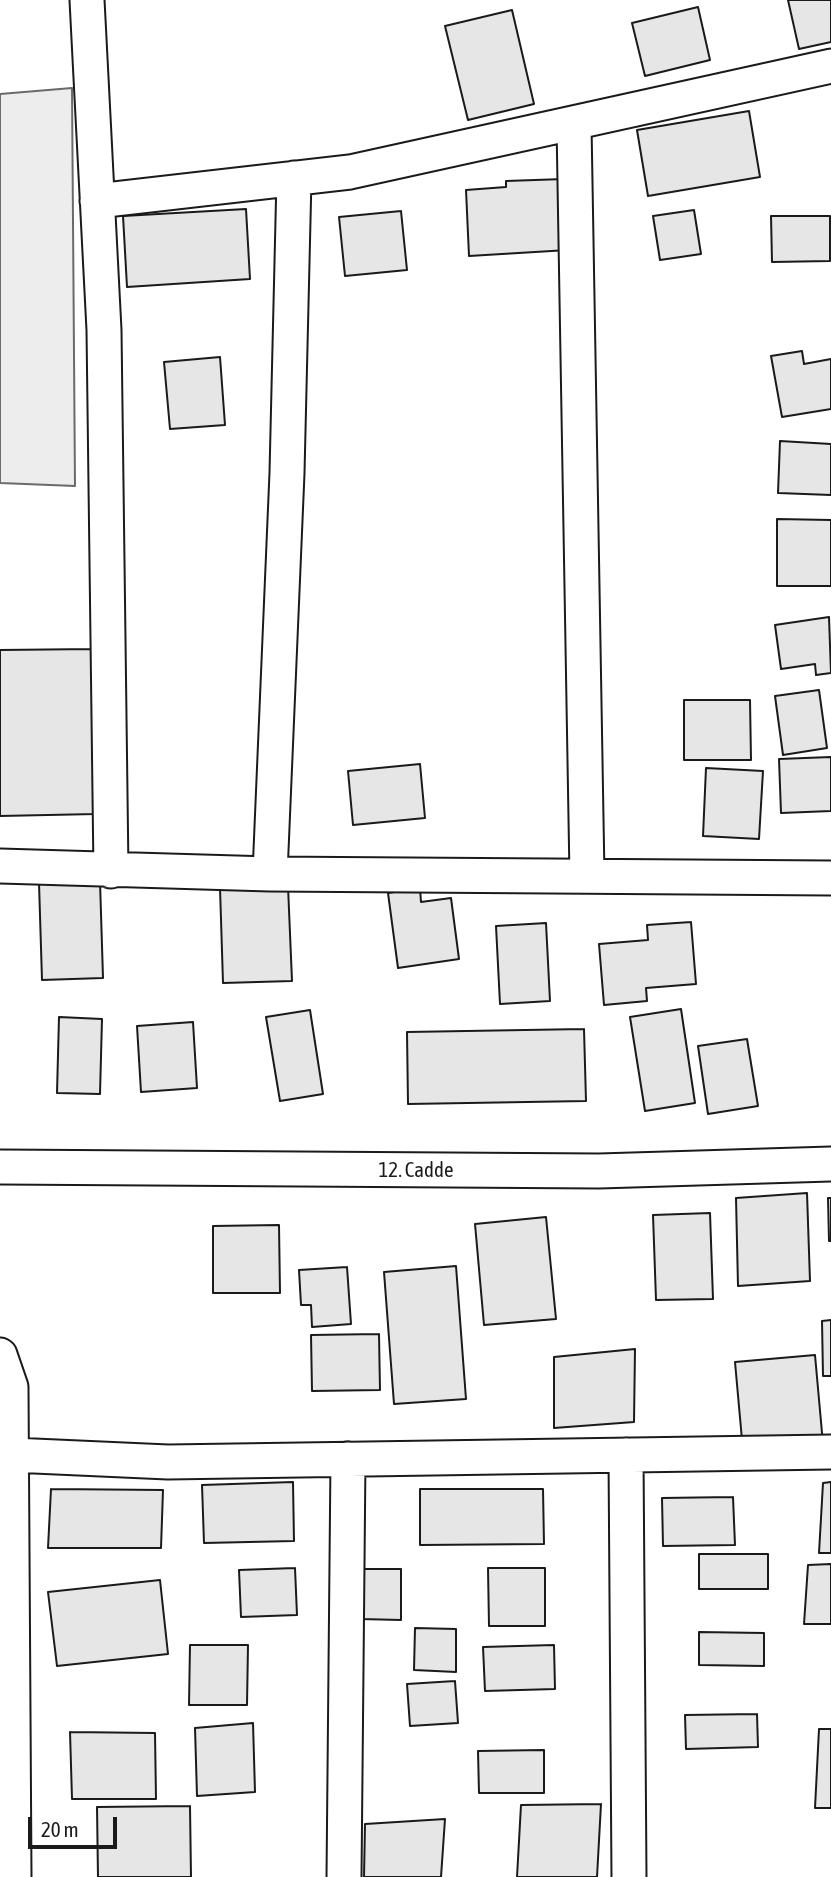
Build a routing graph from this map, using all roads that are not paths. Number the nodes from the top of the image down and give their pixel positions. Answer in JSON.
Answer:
{"nodes":[{"id":1,"x":87,"y":0,"type":"edge"},
{"id":2,"x":831,"y":66,"type":"edge"},
{"id":3,"x":574,"y":125,"type":"junction"},
{"id":4,"x":294,"y":178,"type":"junction"},
{"id":5,"x":97,"y":201,"type":"junction"},
{"id":6,"x":0,"y":866,"type":"edge"},
{"id":7,"x":111,"y":872,"type":"junction"},
{"id":8,"x":270,"y":874,"type":"junction"},
{"id":9,"x":587,"y":876,"type":"junction"},
{"id":10,"x":831,"y":878,"type":"edge"},
{"id":11,"x":831,"y":1164,"type":"edge"},
{"id":12,"x":0,"y":1167,"type":"edge"},
{"id":13,"x":0,"y":1355,"type":"edge"},
{"id":14,"x":831,"y":1452,"type":"edge"},
{"id":15,"x":12,"y":1455,"type":"junction"},
{"id":16,"x":626,"y":1455,"type":"junction"},
{"id":17,"x":348,"y":1459,"type":"junction"},
{"id":18,"x":7,"y":1732,"type":"edge"},
{"id":19,"x":14,"y":1877,"type":"edge"},
{"id":20,"x":344,"y":1877,"type":"edge"},
{"id":21,"x":629,"y":1877,"type":"edge"}],
"edges":[{"from":1,"to":5,"type":"street"},
{"from":2,"to":3,"type":"street"},
{"from":3,"to":4,"type":"street"},
{"from":3,"to":9,"type":"street"},
{"from":4,"to":5,"type":"street"},
{"from":4,"to":8,"type":"street"},
{"from":5,"to":7,"type":"street"},
{"from":6,"to":7,"type":"street"},
{"from":7,"to":8,"type":"street"},
{"from":8,"to":9,"type":"street"},
{"from":9,"to":10,"type":"street"},
{"from":11,"to":12,"type":"street","name":"12. Cadde"},
{"from":13,"to":15,"type":"street"},
{"from":14,"to":16,"type":"street"},
{"from":15,"to":17,"type":"street"},
{"from":15,"to":18,"type":"street"},
{"from":16,"to":17,"type":"street"},
{"from":16,"to":21,"type":"street"},
{"from":17,"to":20,"type":"street"},
{"from":18,"to":19,"type":"street"}]}
